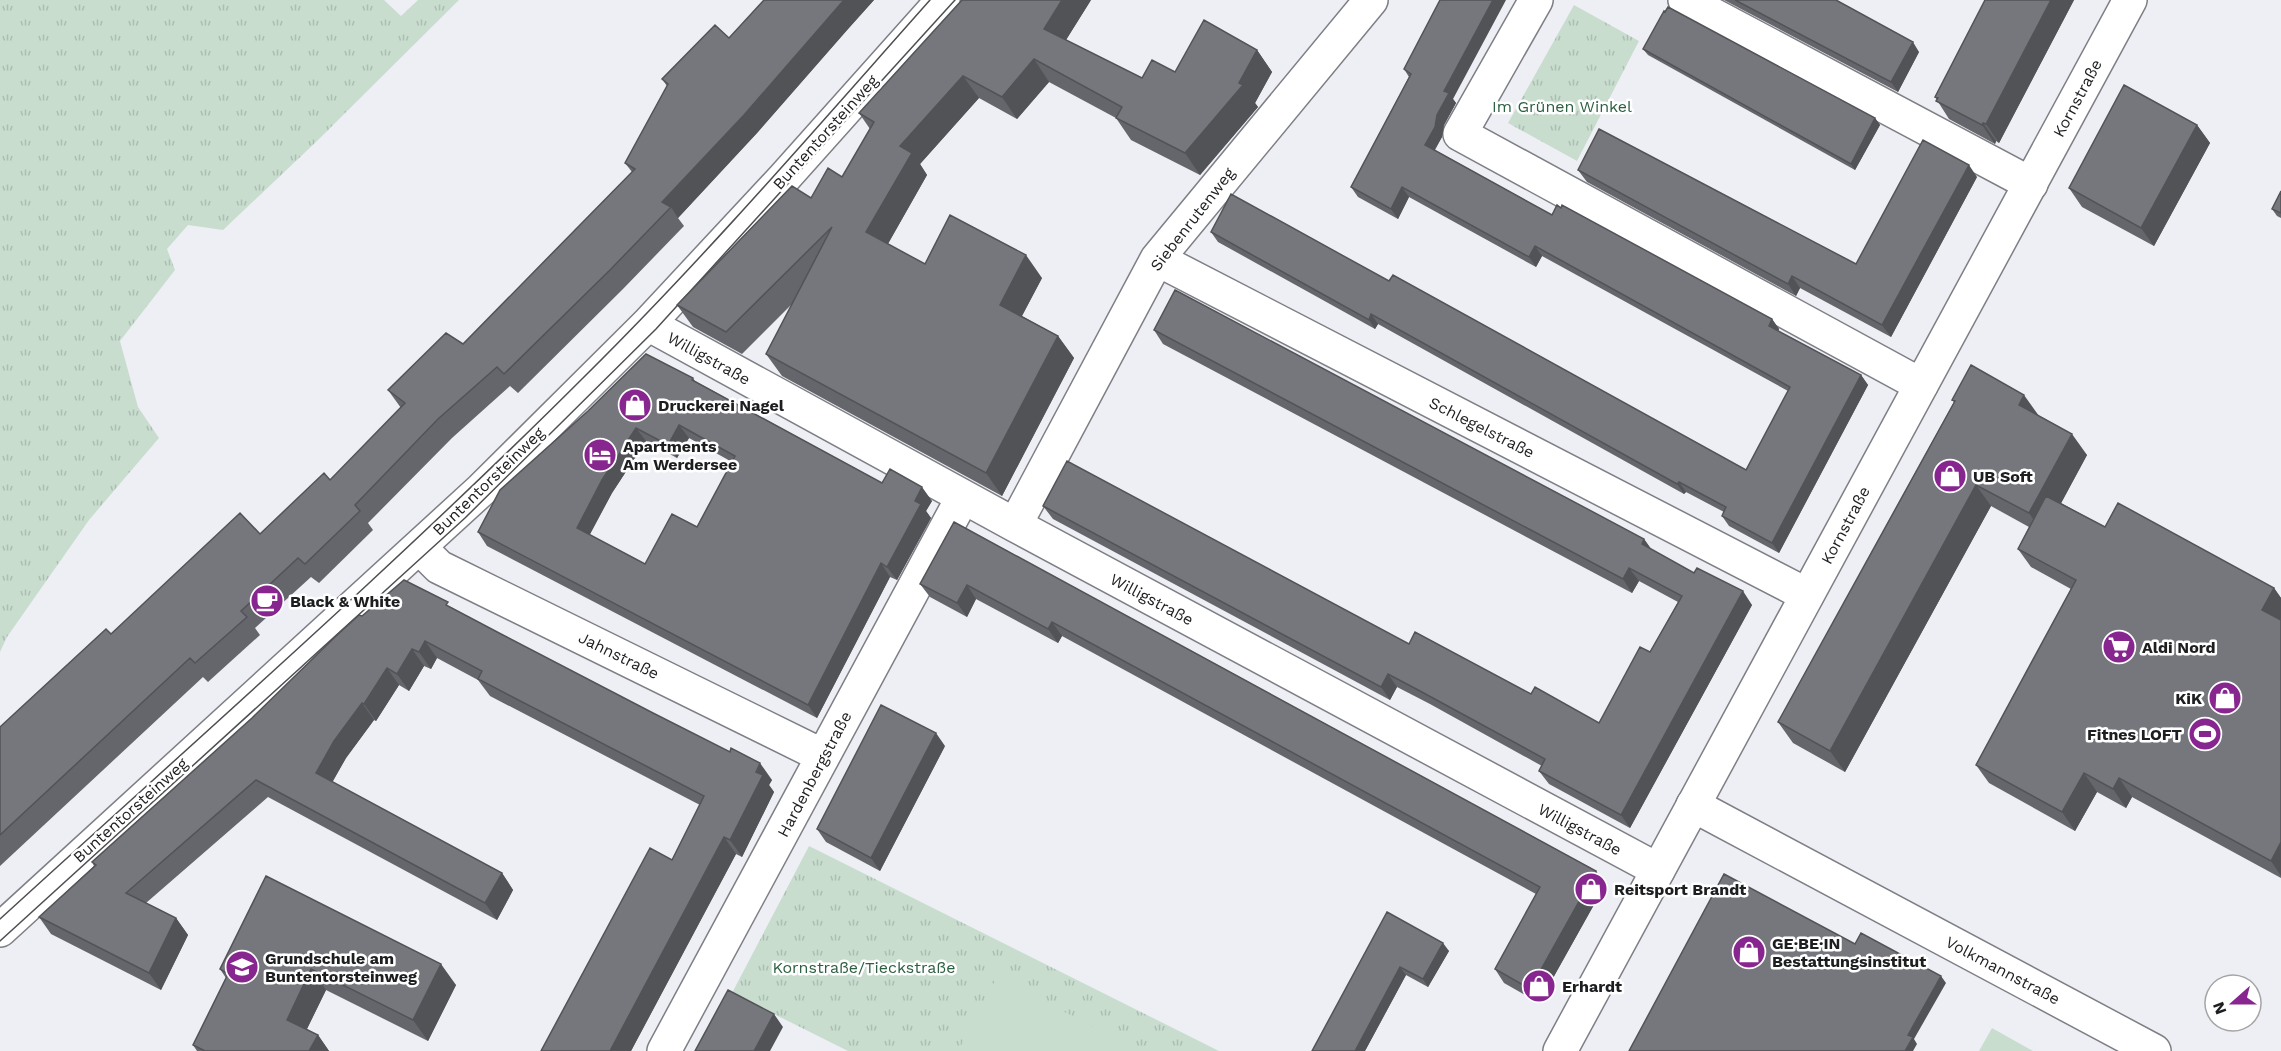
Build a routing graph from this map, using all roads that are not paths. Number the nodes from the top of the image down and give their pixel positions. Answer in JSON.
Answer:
{"nodes":[{"id":1,"x":943,"y":0,"type":"edge"},
{"id":2,"x":1371,"y":0,"type":"edge"},
{"id":3,"x":1536,"y":0,"type":"edge"},
{"id":4,"x":1685,"y":0,"type":"edge"},
{"id":5,"x":2130,"y":0,"type":"edge"},
{"id":6,"x":2031,"y":184,"type":"junction"},
{"id":7,"x":1157,"y":259,"type":"junction"},
{"id":8,"x":648,"y":324,"type":"junction"},
{"id":9,"x":1921,"y":385,"type":"junction"},
{"id":10,"x":963,"y":497,"type":"junction"},
{"id":11,"x":1015,"y":525,"type":"junction"},
{"id":12,"x":419,"y":547,"type":"junction"},
{"id":13,"x":1807,"y":595,"type":"junction"},
{"id":14,"x":824,"y":756,"type":"junction"},
{"id":15,"x":1693,"y":805,"type":"junction"},
{"id":16,"x":1658,"y":870,"type":"junction"},
{"id":17,"x":0,"y":930,"type":"edge"},
{"id":18,"x":664,"y":1051,"type":"edge"},
{"id":19,"x":1560,"y":1051,"type":"edge"},
{"id":20,"x":2154,"y":1051,"type":"edge"}],
"edges":[{"from":1,"to":8,"type":"street","name":"Buntentorsteinweg"},
{"from":2,"to":7,"type":"street","name":"Siebenrutenweg"},
{"from":3,"to":9,"type":"street"},
{"from":4,"to":6,"type":"street"},
{"from":5,"to":6,"type":"street","name":"Kornstraße"},
{"from":6,"to":9,"type":"street","name":"Kornstraße"},
{"from":7,"to":11,"type":"street","name":"Siebenrutenweg"},
{"from":7,"to":13,"type":"street","name":"Schlegelstraße"},
{"from":8,"to":10,"type":"street","name":"Willigstraße"},
{"from":8,"to":12,"type":"street","name":"Buntentorsteinweg"},
{"from":9,"to":13,"type":"street","name":"Kornstraße"},
{"from":10,"to":11,"type":"street","name":"Willigstraße"},
{"from":10,"to":14,"type":"street","name":"Hardenbergstraße"},
{"from":11,"to":16,"type":"street","name":"Willigstraße"},
{"from":12,"to":14,"type":"street","name":"Jahnstraße"},
{"from":12,"to":17,"type":"street","name":"Buntentorsteinweg"},
{"from":13,"to":15,"type":"street","name":"Kornstraße"},
{"from":14,"to":18,"type":"street","name":"Hardenbergstraße"},
{"from":15,"to":16,"type":"street","name":"Kornstraße"},
{"from":15,"to":20,"type":"street","name":"Volkmannstraße"},
{"from":16,"to":19,"type":"street","name":"Kornstraße"}]}
